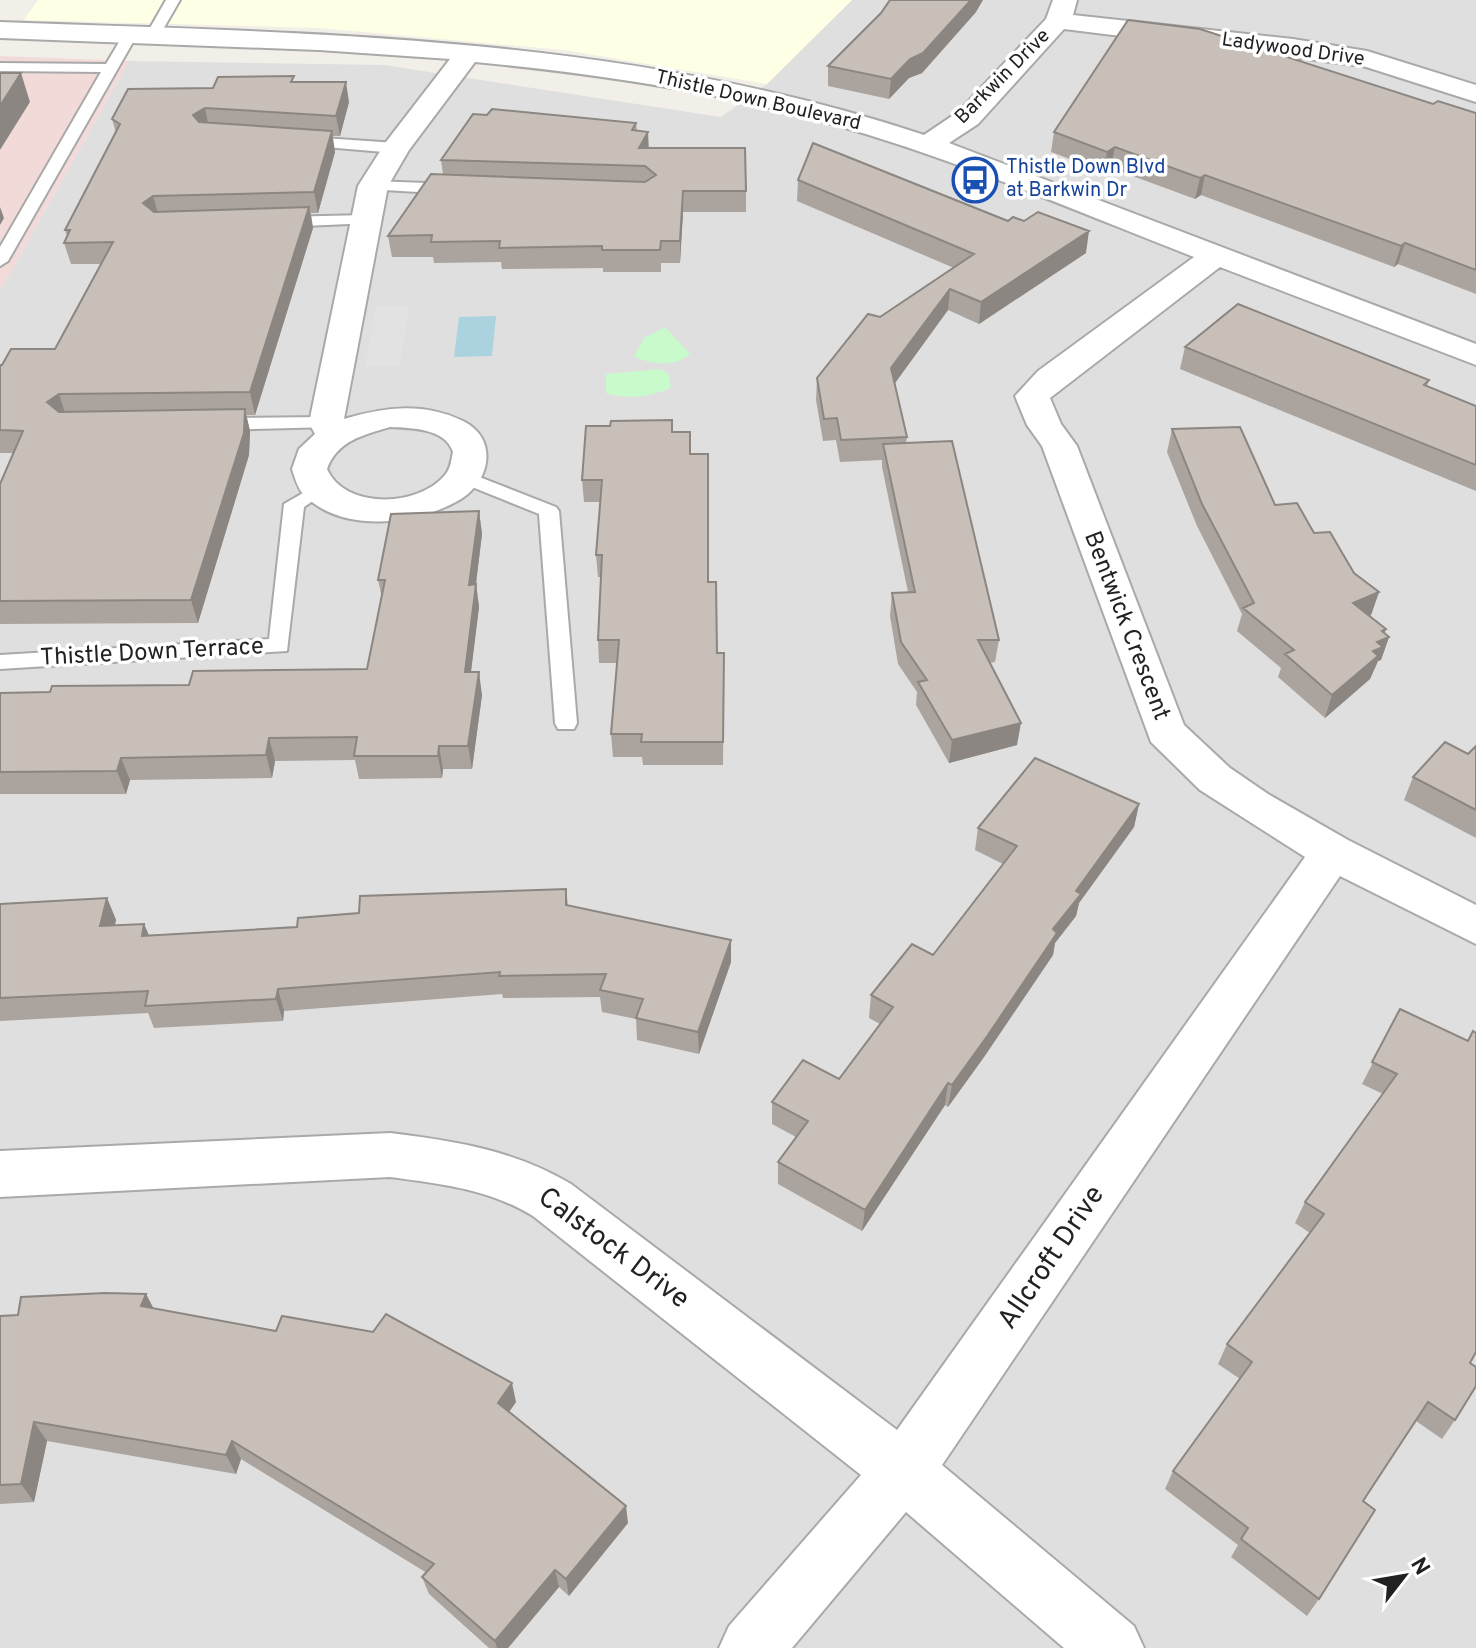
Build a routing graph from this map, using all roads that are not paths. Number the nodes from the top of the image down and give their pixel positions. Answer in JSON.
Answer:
{"nodes":[{"id":1,"x":173,"y":0,"type":"edge"},
{"id":2,"x":1062,"y":11,"type":"edge"},
{"id":3,"x":0,"y":30,"type":"edge"},
{"id":4,"x":141,"y":35,"type":"junction"},
{"id":5,"x":470,"y":51,"type":"junction"},
{"id":6,"x":0,"y":67,"type":"edge"},
{"id":7,"x":111,"y":68,"type":"junction"},
{"id":8,"x":1476,"y":94,"type":"edge"},
{"id":9,"x":271,"y":140,"type":"edge"},
{"id":10,"x":929,"y":144,"type":"junction"},
{"id":11,"x":396,"y":148,"type":"junction"},
{"id":12,"x":373,"y":186,"type":"junction"},
{"id":13,"x":464,"y":189,"type":"edge"},
{"id":14,"x":366,"y":220,"type":"junction"},
{"id":15,"x":271,"y":222,"type":"edge"},
{"id":16,"x":1216,"y":255,"type":"junction"},
{"id":17,"x":0,"y":261,"type":"edge"},
{"id":18,"x":1476,"y":355,"type":"edge"},
{"id":19,"x":204,"y":424,"type":"edge"},
{"id":20,"x":329,"y":429,"type":"junction"},
{"id":21,"x":464,"y":477,"type":"junction"},
{"id":22,"x":317,"y":491,"type":"junction"},
{"id":23,"x":0,"y":662,"type":"edge"},
{"id":24,"x":566,"y":723,"type":"dead end"},
{"id":25,"x":1332,"y":852,"type":"junction"},
{"id":26,"x":1476,"y":926,"type":"edge"},
{"id":27,"x":0,"y":1174,"type":"edge"},
{"id":28,"x":903,"y":1471,"type":"junction"},
{"id":29,"x":751,"y":1648,"type":"edge"},
{"id":30,"x":1112,"y":1648,"type":"edge"}],
"edges":[{"from":1,"to":4,"type":"lane"},
{"from":2,"to":8,"type":"street","name":"Ladywood Drive"},
{"from":2,"to":10,"type":"street","name":"Barkwin Drive"},
{"from":3,"to":4,"type":"street","name":"Thistle Down Boulevard"},
{"from":4,"to":5,"type":"street","name":"Thistle Down Boulevard"},
{"from":4,"to":7,"type":"lane"},
{"from":5,"to":10,"type":"street","name":"Thistle Down Boulevard"},
{"from":5,"to":11,"type":"street"},
{"from":6,"to":7,"type":"lane"},
{"from":7,"to":17,"type":"lane"},
{"from":9,"to":11,"type":"lane"},
{"from":10,"to":16,"type":"street","name":"Thistle Down Boulevard"},
{"from":11,"to":12,"type":"street"},
{"from":12,"to":13,"type":"lane"},
{"from":12,"to":14,"type":"street"},
{"from":14,"to":15,"type":"lane"},
{"from":14,"to":20,"type":"street"},
{"from":16,"to":18,"type":"street","name":"Thistle Down Boulevard"},
{"from":16,"to":25,"type":"street","name":"Bentwick Crescent"},
{"from":19,"to":20,"type":"lane"},
{"from":20,"to":21,"type":"street"},
{"from":20,"to":22,"type":"street"},
{"from":21,"to":22,"type":"street"},
{"from":21,"to":24,"type":"lane"},
{"from":22,"to":23,"type":"lane","name":"Thistle Down Terrace"},
{"from":25,"to":26,"type":"street","name":"Bentwick Crescent"},
{"from":25,"to":28,"type":"street","name":"Allcroft Drive"},
{"from":27,"to":28,"type":"street","name":"Calstock Drive"},
{"from":28,"to":29,"type":"street","name":"Allcroft Drive"},
{"from":28,"to":30,"type":"street","name":"Calstock Drive"}]}
